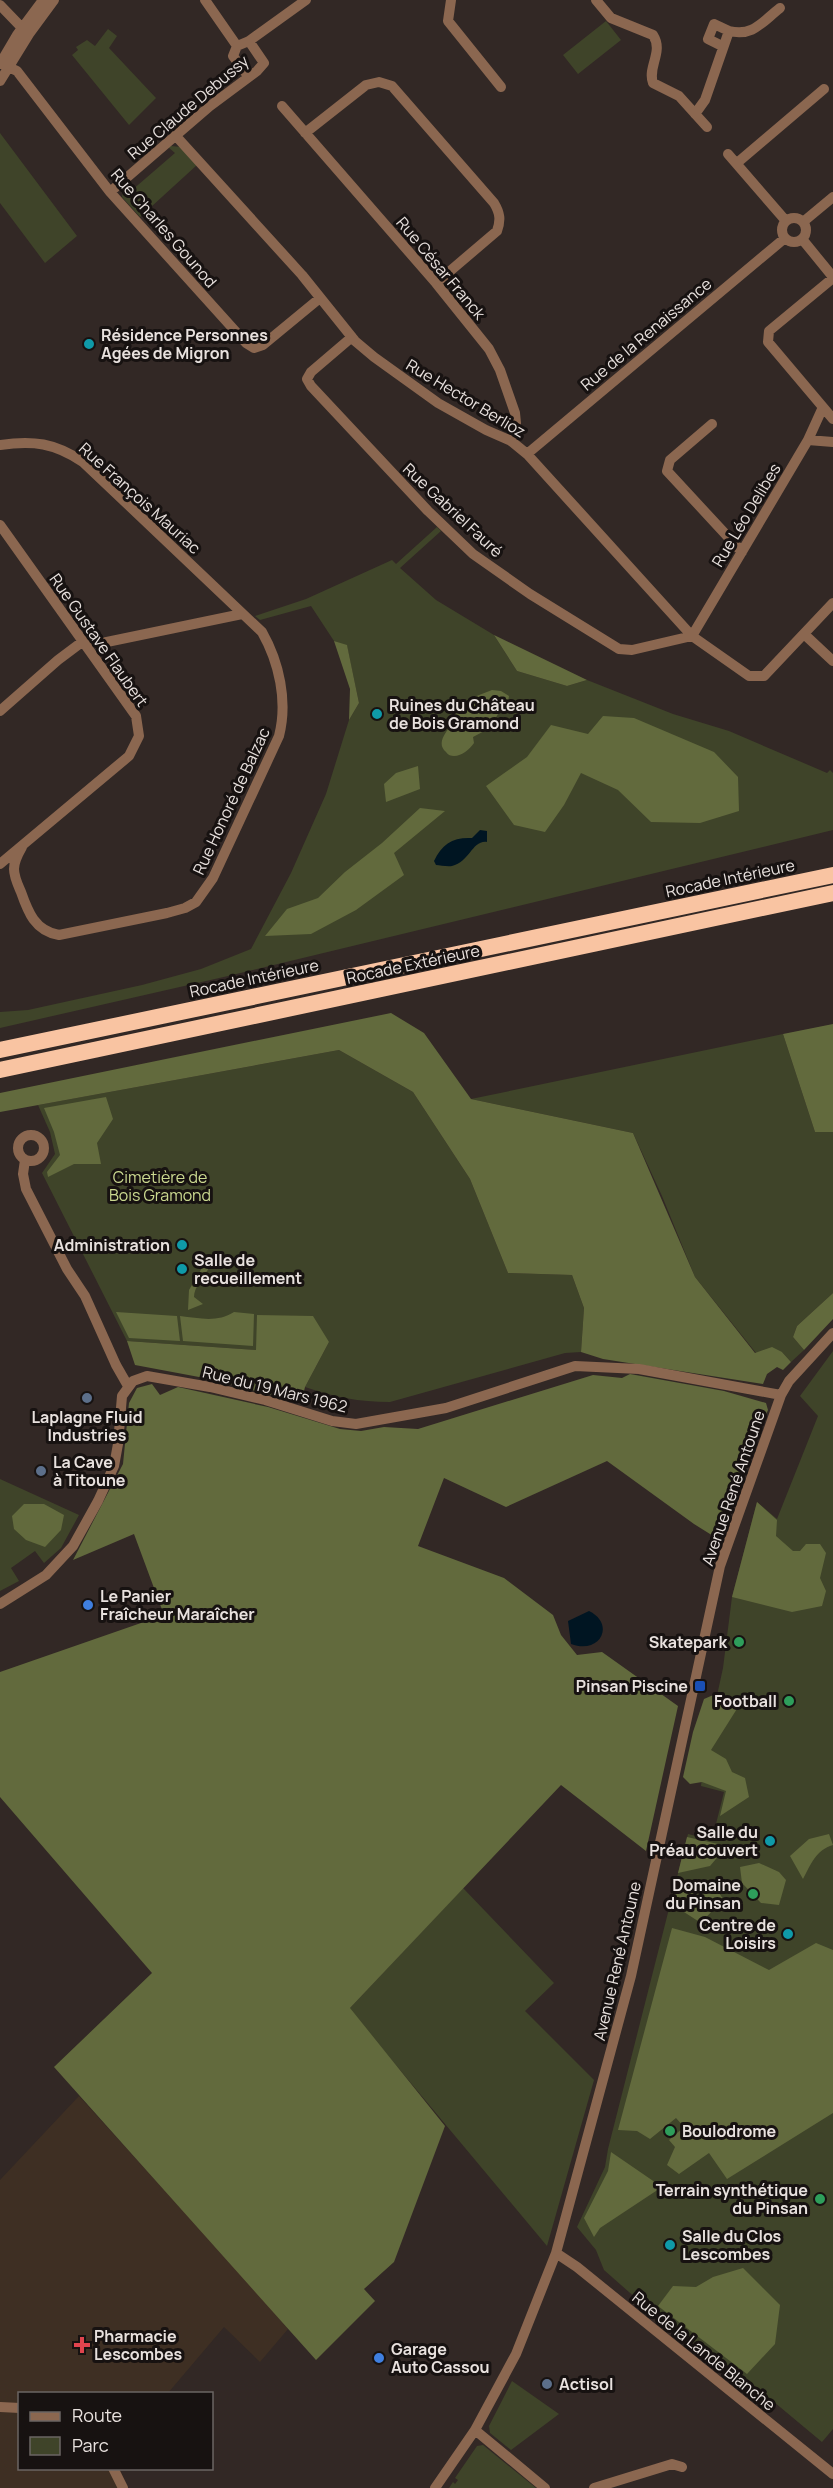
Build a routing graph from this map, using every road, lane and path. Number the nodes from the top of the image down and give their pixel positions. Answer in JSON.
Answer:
{"nodes":[{"id":1,"x":43,"y":0,"type":"edge"},
{"id":2,"x":54,"y":0,"type":"edge"},
{"id":3,"x":205,"y":0,"type":"edge"},
{"id":4,"x":306,"y":0,"type":"edge"},
{"id":5,"x":451,"y":0,"type":"edge"},
{"id":6,"x":597,"y":0,"type":"edge"},
{"id":7,"x":0,"y":5,"type":"edge"},
{"id":8,"x":780,"y":8,"type":"dead end"},
{"id":9,"x":25,"y":31,"type":"junction"},
{"id":10,"x":729,"y":31,"type":"junction"},
{"id":11,"x":249,"y":41,"type":"junction"},
{"id":12,"x":237,"y":46,"type":"junction"},
{"id":13,"x":722,"y":46,"type":"junction"},
{"id":14,"x":3,"y":65,"type":"edge"},
{"id":15,"x":248,"y":76,"type":"junction"},
{"id":16,"x":0,"y":81,"type":"edge"},
{"id":17,"x":501,"y":87,"type":"dead end"},
{"id":18,"x":824,"y":88,"type":"dead end"},
{"id":19,"x":282,"y":106,"type":"dead end"},
{"id":20,"x":695,"y":114,"type":"junction"},
{"id":21,"x":707,"y":127,"type":"dead end"},
{"id":22,"x":305,"y":133,"type":"junction"},
{"id":23,"x":175,"y":135,"type":"junction"},
{"id":24,"x":728,"y":154,"type":"dead end"},
{"id":25,"x":737,"y":163,"type":"junction"},
{"id":26,"x":110,"y":192,"type":"junction"},
{"id":27,"x":833,"y":197,"type":"edge"},
{"id":28,"x":786,"y":221,"type":"junction"},
{"id":29,"x":803,"y":222,"type":"junction"},
{"id":30,"x":784,"y":238,"type":"junction"},
{"id":31,"x":802,"y":239,"type":"junction"},
{"id":32,"x":833,"y":278,"type":"edge"},
{"id":33,"x":436,"y":283,"type":"junction"},
{"id":34,"x":320,"y":298,"type":"junction"},
{"id":35,"x":352,"y":337,"type":"junction"},
{"id":36,"x":823,"y":407,"type":"junction"},
{"id":37,"x":833,"y":419,"type":"edge"},
{"id":38,"x":711,"y":424,"type":"dead end"},
{"id":39,"x":808,"y":440,"type":"junction"},
{"id":40,"x":511,"y":441,"type":"junction"},
{"id":41,"x":833,"y":442,"type":"edge"},
{"id":42,"x":0,"y":445,"type":"edge"},
{"id":43,"x":527,"y":454,"type":"junction"},
{"id":44,"x":0,"y":525,"type":"edge"},
{"id":45,"x":742,"y":552,"type":"junction"},
{"id":46,"x":833,"y":603,"type":"edge"},
{"id":47,"x":242,"y":614,"type":"junction"},
{"id":48,"x":804,"y":633,"type":"junction"},
{"id":49,"x":692,"y":636,"type":"junction"},
{"id":50,"x":82,"y":642,"type":"junction"},
{"id":51,"x":833,"y":661,"type":"edge"},
{"id":52,"x":0,"y":711,"type":"edge"},
{"id":53,"x":22,"y":847,"type":"junction"},
{"id":54,"x":0,"y":864,"type":"edge"},
{"id":55,"x":833,"y":875,"type":"edge"},
{"id":56,"x":833,"y":893,"type":"edge"},
{"id":57,"x":0,"y":1050,"type":"edge"},
{"id":58,"x":0,"y":1070,"type":"edge"},
{"id":59,"x":25,"y":1160,"type":"dead end"},
{"id":60,"x":833,"y":1333,"type":"edge"},
{"id":61,"x":128,"y":1386,"type":"junction"},
{"id":62,"x":781,"y":1395,"type":"junction"},
{"id":63,"x":0,"y":1604,"type":"edge"},
{"id":64,"x":556,"y":2253,"type":"junction"},
{"id":65,"x":0,"y":2407,"type":"edge"},
{"id":66,"x":18,"y":2408,"type":"edge"},
{"id":67,"x":475,"y":2430,"type":"junction"},
{"id":68,"x":682,"y":2468,"type":"dead end"},
{"id":69,"x":114,"y":2470,"type":"edge"},
{"id":70,"x":833,"y":2475,"type":"edge"},
{"id":71,"x":123,"y":2488,"type":"edge"},
{"id":72,"x":435,"y":2488,"type":"edge"},
{"id":73,"x":545,"y":2488,"type":"edge"},
{"id":74,"x":594,"y":2488,"type":"edge"}],
"edges":[{"from":1,"to":9,"type":"street"},
{"from":2,"to":9,"type":"street"},
{"from":3,"to":12,"type":"street"},
{"from":4,"to":11,"type":"street"},
{"from":5,"to":17,"type":"street"},
{"from":6,"to":20,"type":"street"},
{"from":7,"to":9,"type":"street"},
{"from":8,"to":10,"type":"street"},
{"from":9,"to":14,"type":"street"},
{"from":10,"to":13,"type":"street"},
{"from":10,"to":13,"type":"street"},
{"from":11,"to":12,"type":"street"},
{"from":11,"to":15,"type":"street","name":"Rue Claude Debussy"},
{"from":12,"to":15,"type":"street"},
{"from":13,"to":20,"type":"street"},
{"from":14,"to":16,"type":"street"},
{"from":14,"to":26,"type":"street","name":"Rue Charles Gounod"},
{"from":15,"to":23,"type":"street","name":"Rue Claude Debussy"},
{"from":18,"to":25,"type":"street"},
{"from":19,"to":22,"type":"street","name":"Rue César Franck"},
{"from":20,"to":21,"type":"street"},
{"from":22,"to":33,"type":"street","name":"Rue César Franck"},
{"from":22,"to":33,"type":"street"},
{"from":23,"to":26,"type":"street","name":"Rue Claude Debussy"},
{"from":23,"to":34,"type":"street","name":"Rue Hector Berlioz"},
{"from":24,"to":25,"type":"street"},
{"from":25,"to":28,"type":"street"},
{"from":26,"to":34,"type":"street","name":"Rue Charles Gounod"},
{"from":27,"to":29,"type":"street"},
{"from":28,"to":29,"type":"street"},
{"from":28,"to":30,"type":"street"},
{"from":29,"to":31,"type":"street"},
{"from":30,"to":31,"type":"street"},
{"from":30,"to":43,"type":"street","name":"Rue de la Renaissance"},
{"from":31,"to":32,"type":"street"},
{"from":32,"to":36,"type":"street"},
{"from":33,"to":40,"type":"street","name":"Rue César Franck"},
{"from":34,"to":35,"type":"street","name":"Rue Hector Berlioz"},
{"from":35,"to":40,"type":"street","name":"Rue Hector Berlioz"},
{"from":35,"to":49,"type":"street","name":"Rue Gabriel Fauré"},
{"from":36,"to":37,"type":"street"},
{"from":36,"to":39,"type":"street","name":"Rue Léo Delibes"},
{"from":38,"to":45,"type":"street"},
{"from":39,"to":41,"type":"street"},
{"from":39,"to":45,"type":"street","name":"Rue Léo Delibes"},
{"from":40,"to":43,"type":"street","name":"Rue Hector Berlioz"},
{"from":42,"to":47,"type":"street","name":"Rue François Mauriac"},
{"from":43,"to":49,"type":"street","name":"Rue Hector Berlioz"},
{"from":44,"to":50,"type":"street","name":"Rue Gustave Flaubert"},
{"from":45,"to":49,"type":"street","name":"Rue Léo Delibes"},
{"from":46,"to":48,"type":"street"},
{"from":47,"to":50,"type":"street"},
{"from":47,"to":53,"type":"street","name":"Rue Honoré de Balzac"},
{"from":48,"to":49,"type":"street","name":"Rue Hector Berlioz"},
{"from":48,"to":51,"type":"street"},
{"from":50,"to":52,"type":"street"},
{"from":50,"to":53,"type":"street","name":"Rue Gustave Flaubert"},
{"from":53,"to":54,"type":"street","name":"Rue Gustave Flaubert"},
{"from":55,"to":57,"type":"highway","name":"Rocade Intérieure"},
{"from":56,"to":58,"type":"highway","name":"Rocade Extérieure"},
{"from":59,"to":61,"type":"street"},
{"from":60,"to":62,"type":"street","name":"Avenue René Antoune"},
{"from":61,"to":62,"type":"street","name":"Rue du 19 Mars 1962"},
{"from":61,"to":63,"type":"street"},
{"from":62,"to":64,"type":"street","name":"Avenue René Antoune"},
{"from":64,"to":67,"type":"street","name":"Avenue René Antoune"},
{"from":64,"to":70,"type":"street","name":"Rue de la Lande Blanche"},
{"from":65,"to":66,"type":"street"},
{"from":67,"to":72,"type":"street","name":"Avenue René Antoune"},
{"from":67,"to":73,"type":"street"},
{"from":68,"to":74,"type":"street"},
{"from":69,"to":71,"type":"street"}]}
